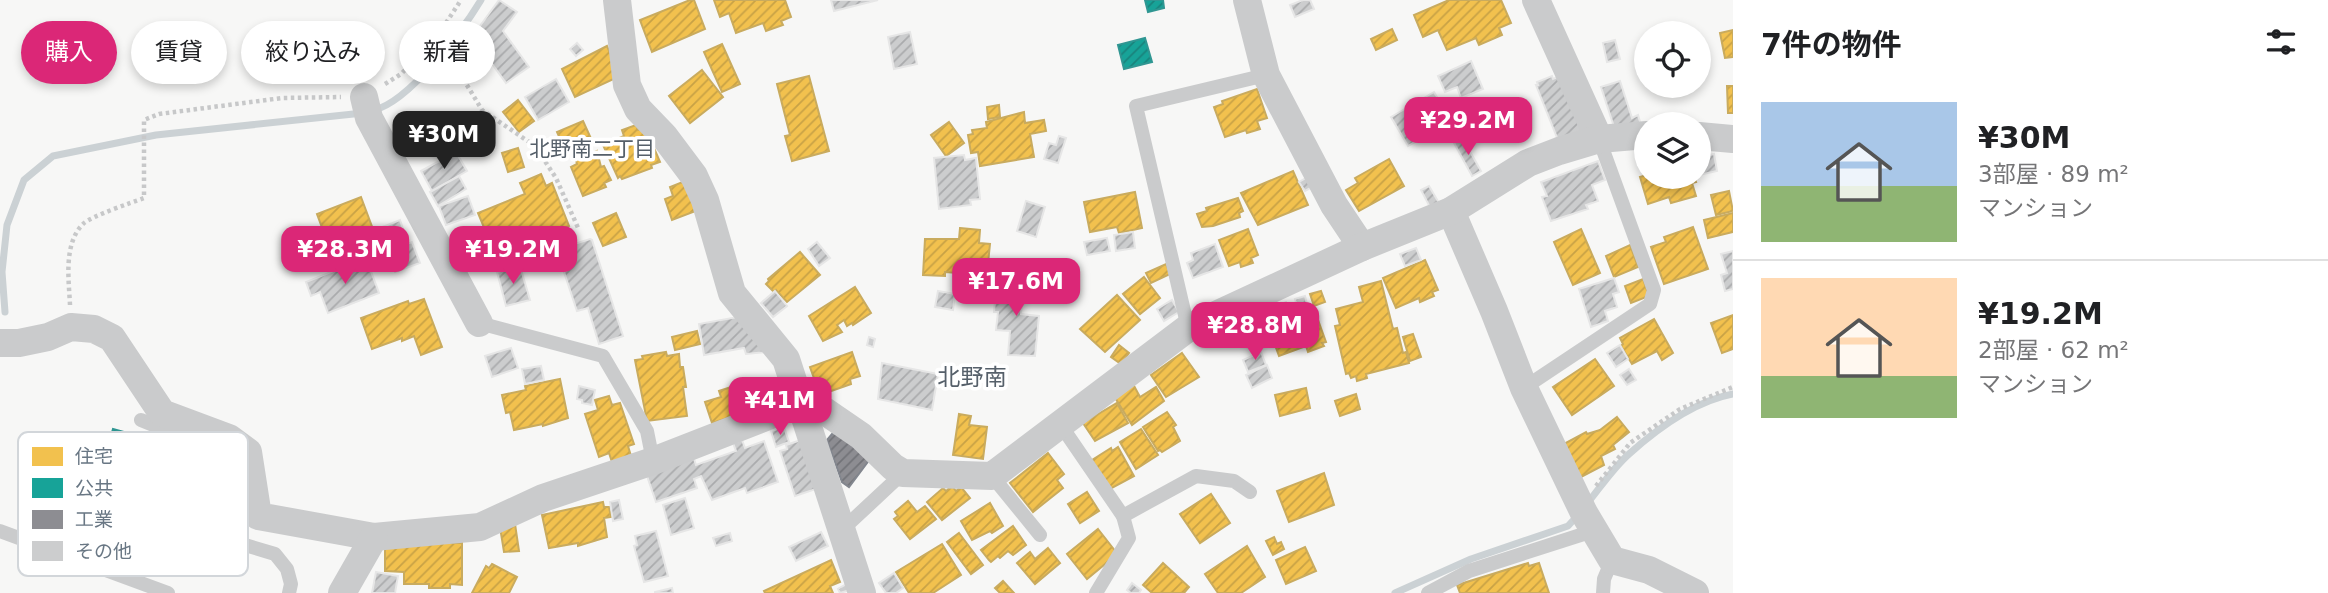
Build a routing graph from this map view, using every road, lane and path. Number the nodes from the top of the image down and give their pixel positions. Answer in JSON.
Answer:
{"nodes":[{"id":1,"x":461,"y":0,"type":"edge"},
{"id":2,"x":617,"y":0,"type":"edge"},
{"id":3,"x":1247,"y":0,"type":"edge"},
{"id":4,"x":1536,"y":0,"type":"edge"},
{"id":5,"x":448,"y":21,"type":"edge"},
{"id":6,"x":1266,"y":75,"type":"junction"},
{"id":7,"x":399,"y":76,"type":"edge"},
{"id":8,"x":467,"y":84,"type":"edge"},
{"id":9,"x":367,"y":108,"type":"junction"},
{"id":10,"x":1634,"y":136,"type":"edge"},
{"id":11,"x":1711,"y":137,"type":"edge"},
{"id":12,"x":1600,"y":139,"type":"junction"},
{"id":13,"x":1733,"y":139,"type":"edge"},
{"id":14,"x":1451,"y":211,"type":"junction"},
{"id":15,"x":579,"y":230,"type":"dead end"},
{"id":16,"x":1362,"y":247,"type":"junction"},
{"id":17,"x":479,"y":323,"type":"joint"},
{"id":18,"x":71,"y":327,"type":"junction"},
{"id":19,"x":1188,"y":328,"type":"junction"},
{"id":20,"x":0,"y":343,"type":"edge"},
{"id":21,"x":1733,"y":387,"type":"edge"},
{"id":22,"x":1524,"y":388,"type":"junction"},
{"id":23,"x":799,"y":404,"type":"junction"},
{"id":24,"x":141,"y":420,"type":"dead end"},
{"id":25,"x":1060,"y":424,"type":"junction"},
{"id":26,"x":169,"y":432,"type":"edge"},
{"id":27,"x":213,"y":432,"type":"edge"},
{"id":28,"x":248,"y":452,"type":"edge"},
{"id":29,"x":653,"y":461,"type":"junction"},
{"id":30,"x":903,"y":473,"type":"junction"},
{"id":31,"x":992,"y":476,"type":"junction"},
{"id":32,"x":1250,"y":492,"type":"dead end"},
{"id":33,"x":1123,"y":516,"type":"junction"},
{"id":34,"x":1586,"y":517,"type":"junction"},
{"id":35,"x":843,"y":529,"type":"junction"},
{"id":36,"x":0,"y":531,"type":"edge"},
{"id":37,"x":1040,"y":535,"type":"dead end"},
{"id":38,"x":374,"y":537,"type":"junction"},
{"id":39,"x":18,"y":538,"type":"edge"},
{"id":40,"x":248,"y":546,"type":"edge"},
{"id":41,"x":1612,"y":560,"type":"junction"},
{"id":42,"x":122,"y":576,"type":"edge"},
{"id":43,"x":168,"y":593,"type":"edge"},
{"id":44,"x":289,"y":593,"type":"edge"},
{"id":45,"x":342,"y":593,"type":"edge"},
{"id":46,"x":862,"y":593,"type":"edge"},
{"id":47,"x":1096,"y":593,"type":"edge"},
{"id":48,"x":1428,"y":593,"type":"edge"},
{"id":49,"x":1603,"y":593,"type":"edge"},
{"id":50,"x":1695,"y":593,"type":"edge"}],
"edges":[{"from":1,"to":5,"type":"path"},
{"from":2,"to":23,"type":"street"},
{"from":3,"to":6,"type":"street"},
{"from":4,"to":12,"type":"street"},
{"from":6,"to":16,"type":"street"},
{"from":6,"to":19,"type":"lane"},
{"from":7,"to":9,"type":"path"},
{"from":8,"to":15,"type":"path"},
{"from":9,"to":17,"type":"street"},
{"from":9,"to":18,"type":"path"},
{"from":10,"to":12,"type":"street"},
{"from":11,"to":13,"type":"street"},
{"from":12,"to":14,"type":"street"},
{"from":12,"to":22,"type":"lane"},
{"from":14,"to":16,"type":"street"},
{"from":14,"to":22,"type":"street"},
{"from":16,"to":19,"type":"street"},
{"from":17,"to":29,"type":"lane"},
{"from":18,"to":20,"type":"street"},
{"from":18,"to":27,"type":"street"},
{"from":19,"to":25,"type":"street"},
{"from":21,"to":34,"type":"path"},
{"from":22,"to":34,"type":"street"},
{"from":23,"to":29,"type":"street"},
{"from":23,"to":30,"type":"street"},
{"from":23,"to":35,"type":"street"},
{"from":24,"to":26,"type":"lane"},
{"from":25,"to":31,"type":"street"},
{"from":25,"to":33,"type":"lane"},
{"from":28,"to":38,"type":"street"},
{"from":29,"to":38,"type":"street"},
{"from":30,"to":31,"type":"street"},
{"from":30,"to":35,"type":"lane"},
{"from":31,"to":37,"type":"lane"},
{"from":32,"to":33,"type":"lane"},
{"from":33,"to":47,"type":"lane"},
{"from":34,"to":41,"type":"street"},
{"from":34,"to":48,"type":"lane"},
{"from":35,"to":46,"type":"street"},
{"from":36,"to":39,"type":"lane"},
{"from":38,"to":45,"type":"street"},
{"from":40,"to":44,"type":"lane"},
{"from":41,"to":49,"type":"lane"},
{"from":41,"to":50,"type":"street"},
{"from":42,"to":43,"type":"lane"}]}
